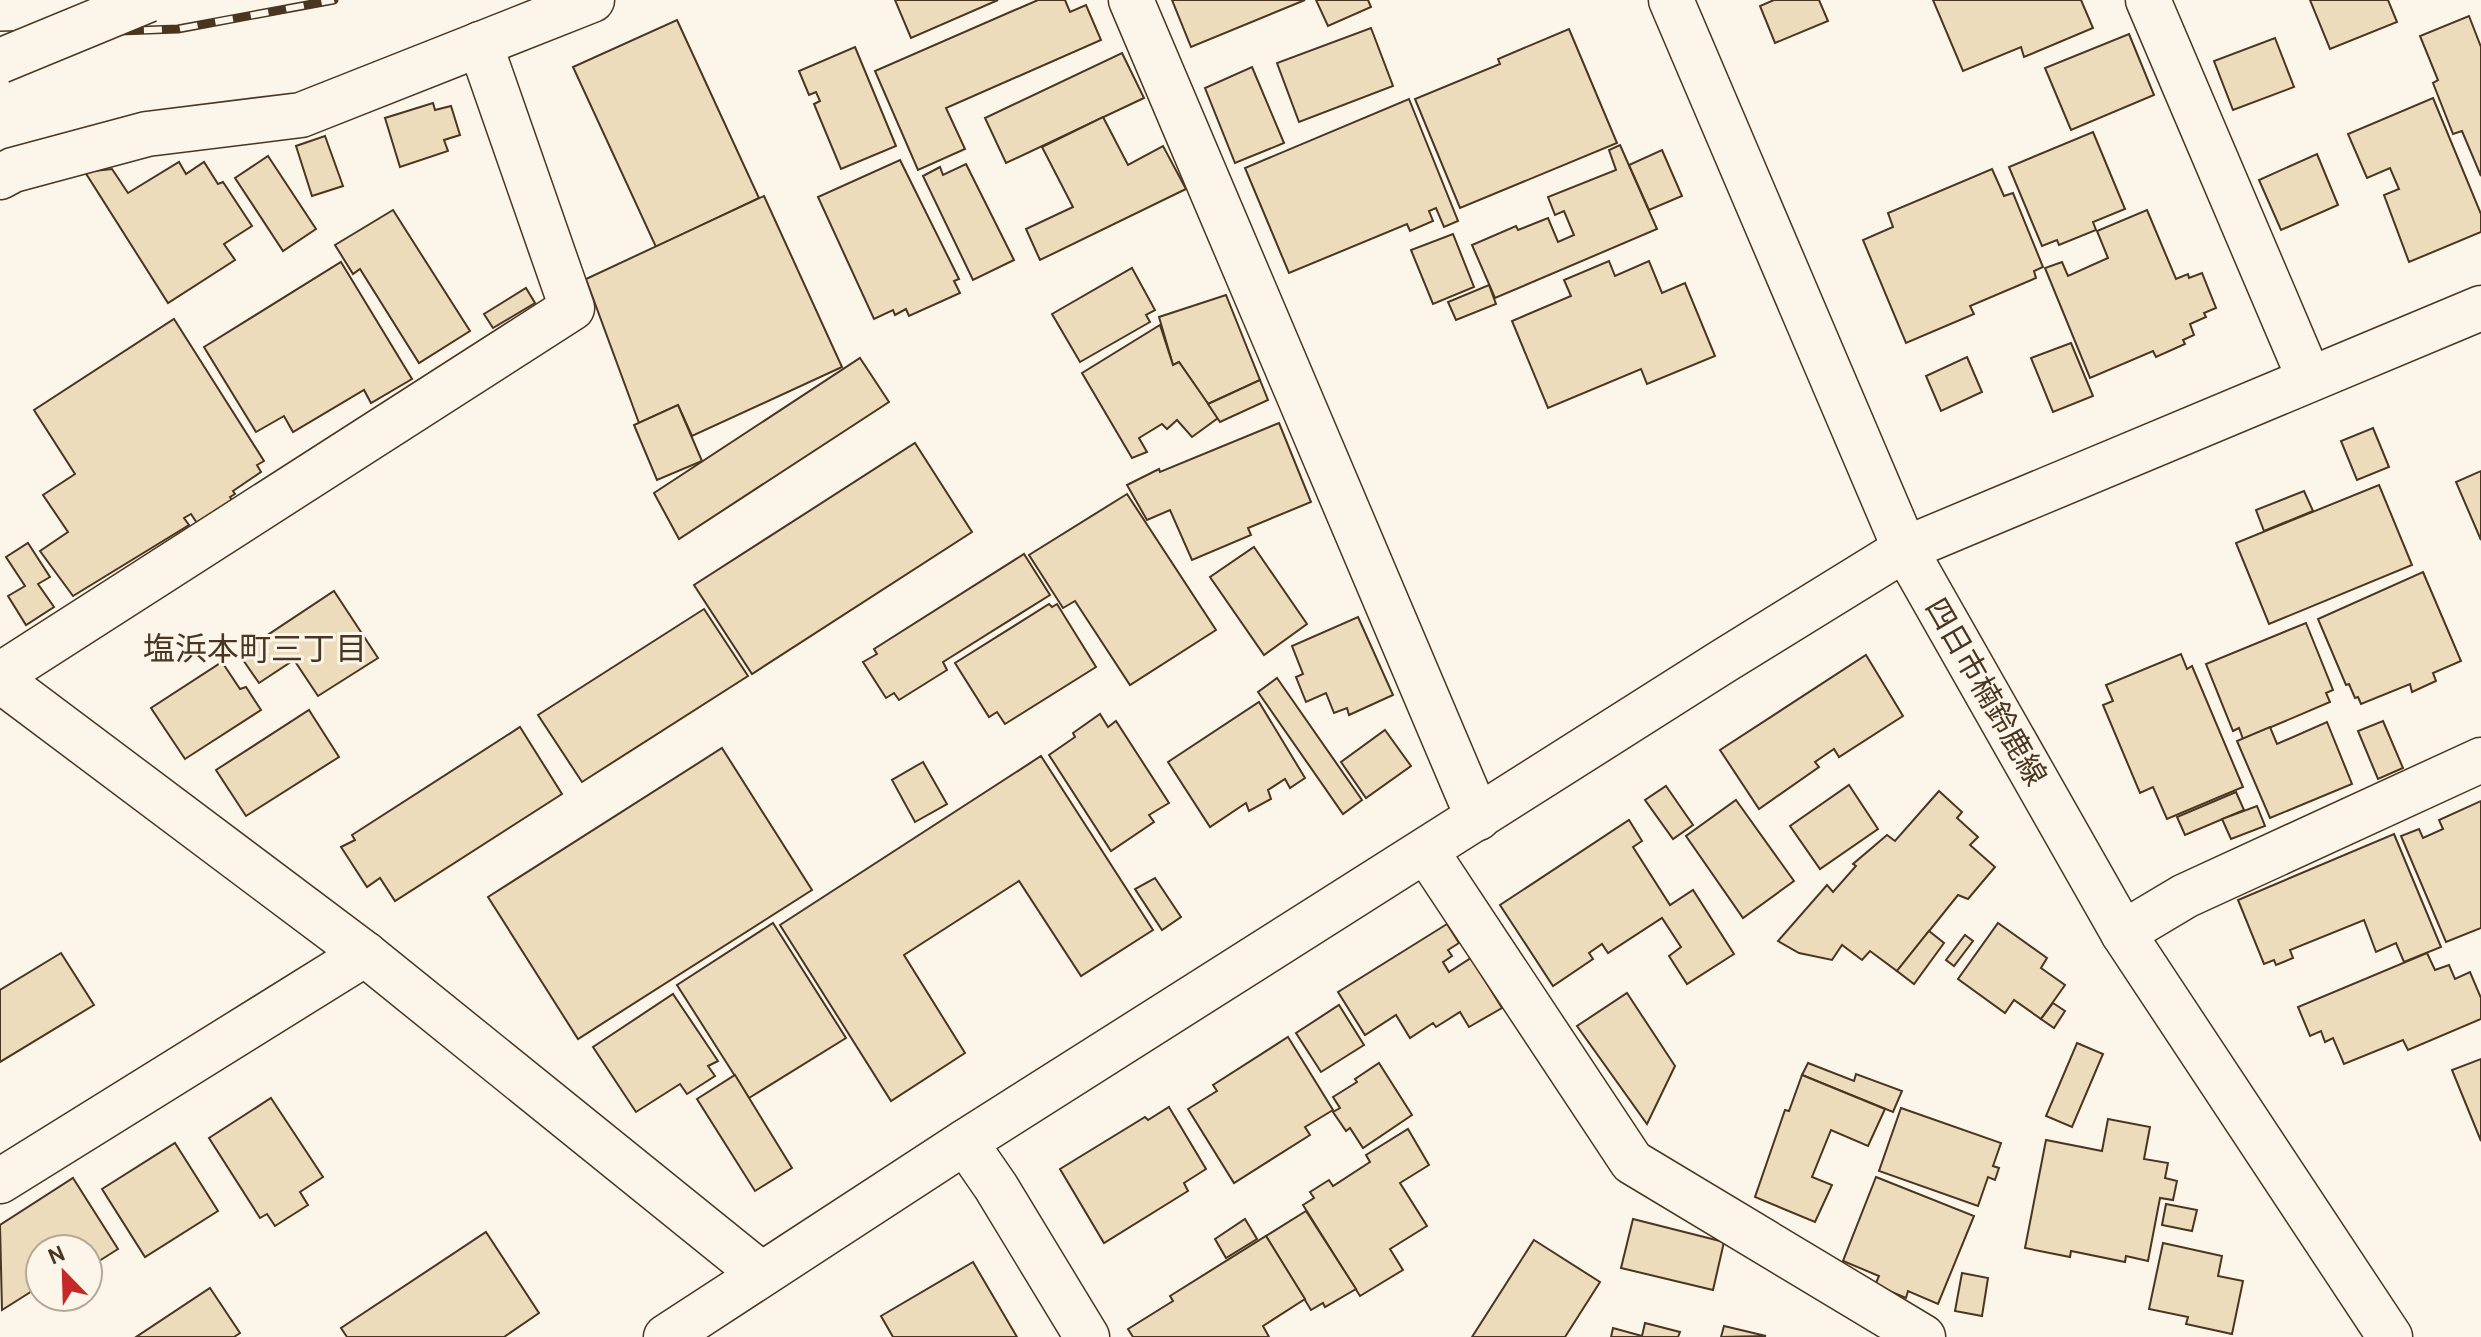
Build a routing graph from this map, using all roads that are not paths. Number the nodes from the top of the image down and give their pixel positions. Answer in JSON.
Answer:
{"nodes":[{"id":1,"x":148,"y":0,"type":"edge"},
{"id":2,"x":592,"y":0,"type":"edge"},
{"id":3,"x":1131,"y":0,"type":"edge"},
{"id":4,"x":1671,"y":0,"type":"edge"},
{"id":5,"x":2148,"y":0,"type":"edge"},
{"id":6,"x":480,"y":44,"type":"junction"},
{"id":7,"x":0,"y":61,"type":"edge"},
{"id":8,"x":0,"y":177,"type":"edge"},
{"id":9,"x":2481,"y":308,"type":"edge"},
{"id":10,"x":2309,"y":378,"type":"junction"},
{"id":11,"x":1905,"y":549,"type":"junction"},
{"id":12,"x":0,"y":678,"type":"edge"},
{"id":13,"x":2481,"y":760,"type":"edge"},
{"id":14,"x":1478,"y":818,"type":"junction"},
{"id":15,"x":1426,"y":851,"type":"junction"},
{"id":16,"x":2123,"y":933,"type":"junction"},
{"id":17,"x":365,"y":954,"type":"junction"},
{"id":18,"x":965,"y":1142,"type":"junction"},
{"id":19,"x":0,"y":1181,"type":"edge"},
{"id":20,"x":760,"y":1273,"type":"junction"},
{"id":21,"x":666,"y":1337,"type":"edge"},
{"id":22,"x":1087,"y":1337,"type":"edge"},
{"id":23,"x":1923,"y":1337,"type":"edge"},
{"id":24,"x":2390,"y":1337,"type":"edge"}],
"edges":[{"from":1,"to":7,"type":"street","bridge":true},
{"from":2,"to":6,"type":"street"},
{"from":3,"to":14,"type":"street"},
{"from":4,"to":11,"type":"street","name":"四日市楠鈴鹿線"},
{"from":5,"to":10,"type":"street"},
{"from":6,"to":8,"type":"street"},
{"from":6,"to":12,"type":"street"},
{"from":9,"to":10,"type":"street"},
{"from":10,"to":11,"type":"street"},
{"from":11,"to":14,"type":"street"},
{"from":11,"to":16,"type":"street","name":"四日市楠鈴鹿線"},
{"from":12,"to":17,"type":"street"},
{"from":13,"to":16,"type":"street"},
{"from":14,"to":15,"type":"street"},
{"from":15,"to":18,"type":"street"},
{"from":15,"to":23,"type":"street"},
{"from":16,"to":24,"type":"street","name":"四日市楠鈴鹿線"},
{"from":17,"to":19,"type":"street"},
{"from":17,"to":20,"type":"street"},
{"from":18,"to":20,"type":"street"},
{"from":18,"to":22,"type":"street"},
{"from":20,"to":21,"type":"street"}]}
